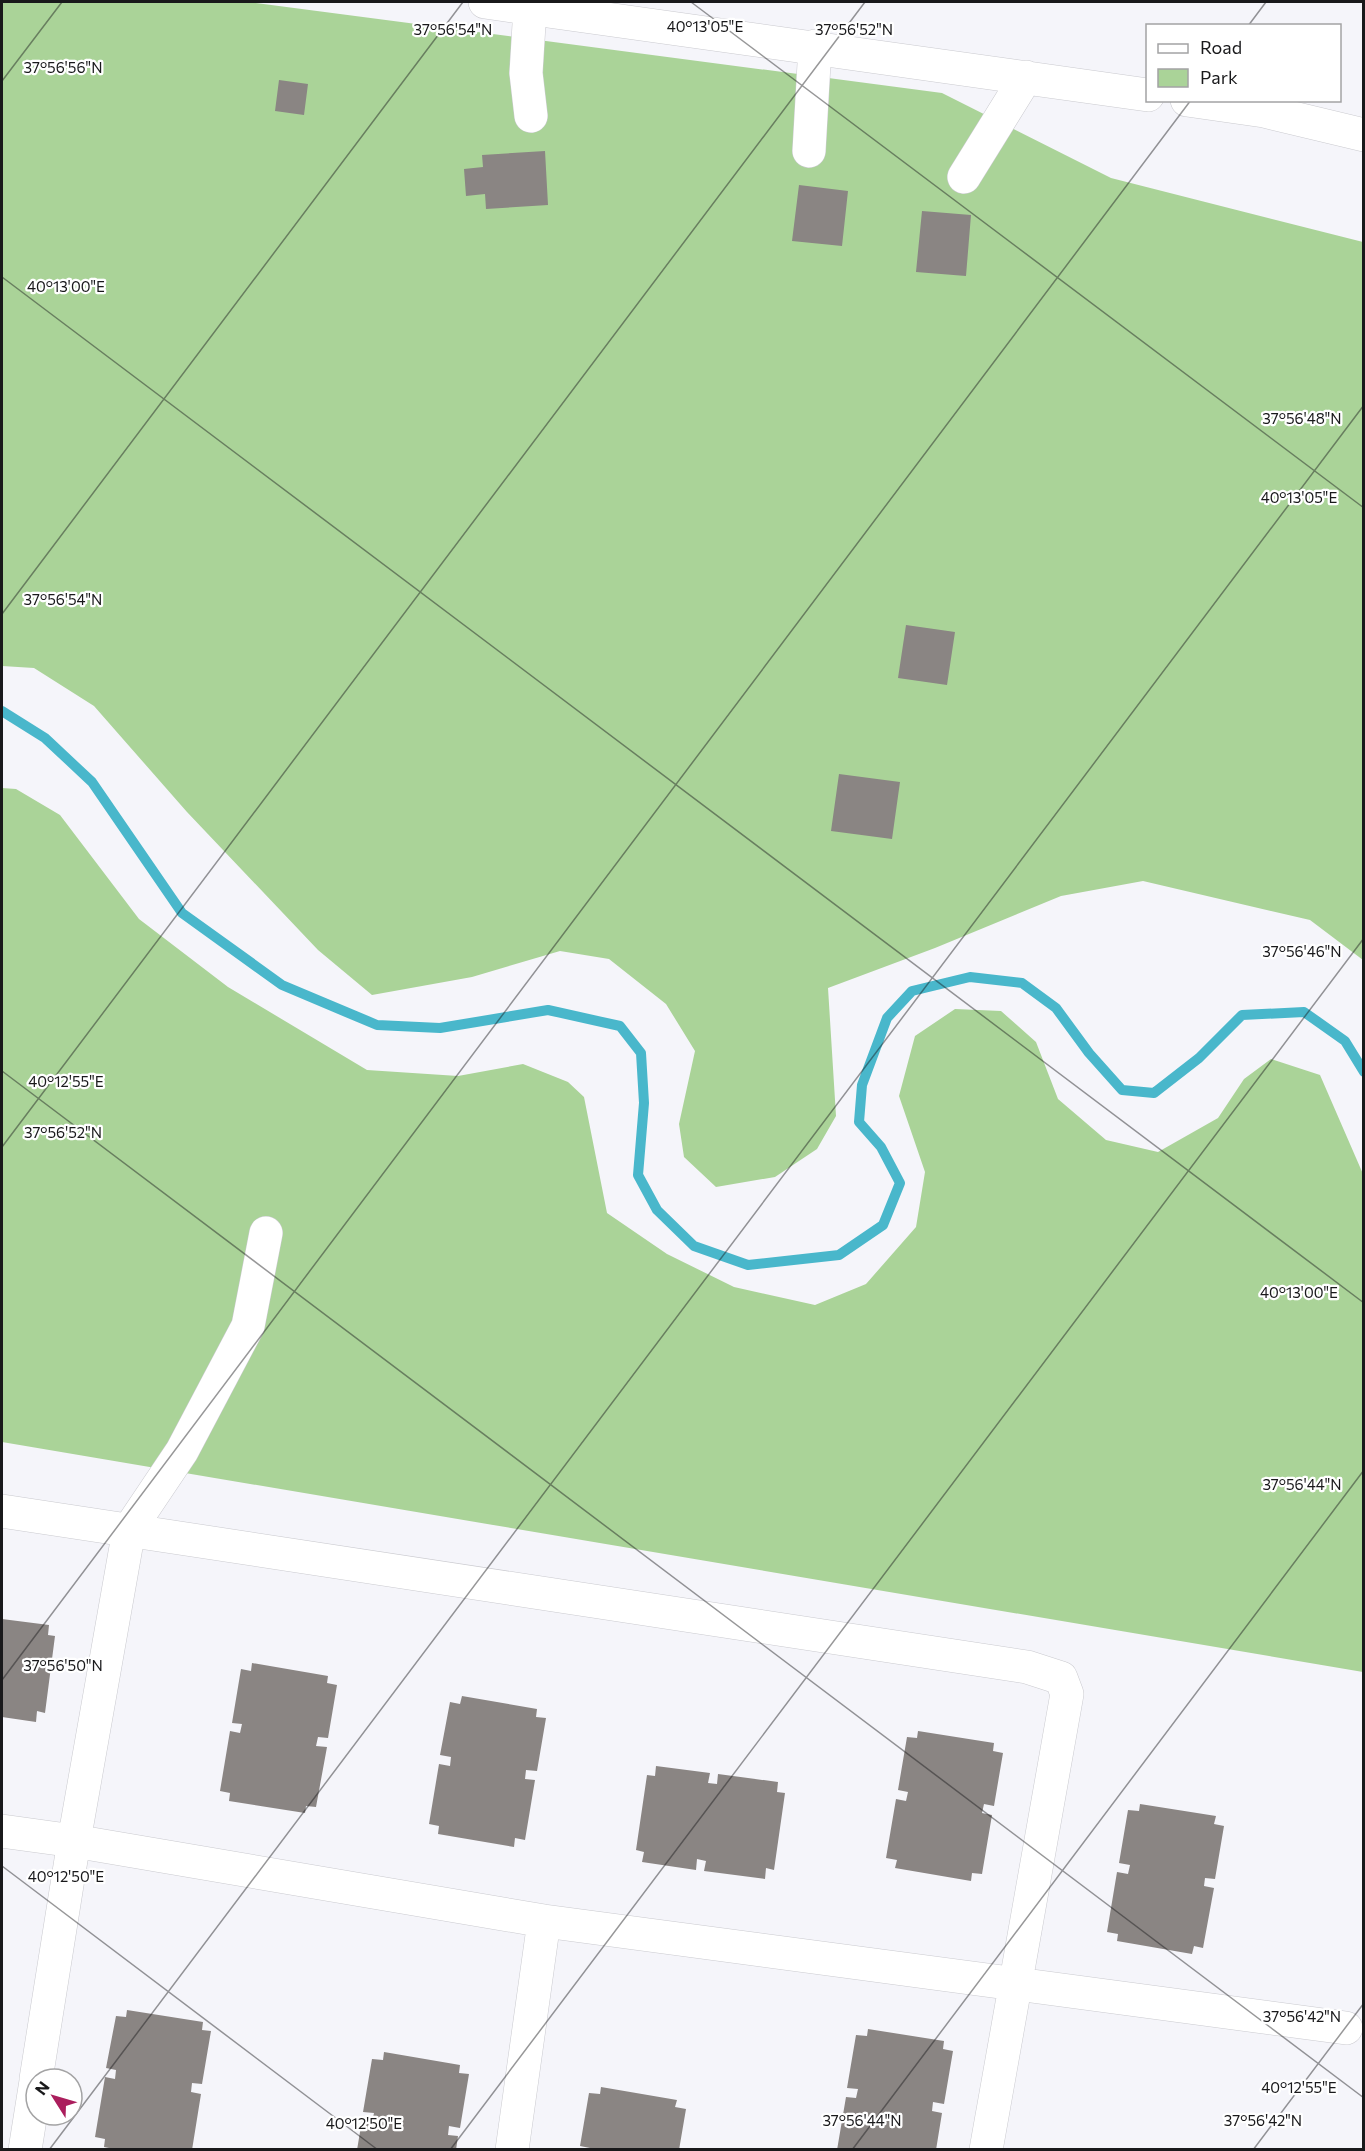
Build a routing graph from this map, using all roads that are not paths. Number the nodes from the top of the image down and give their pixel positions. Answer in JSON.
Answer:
{"nodes":[{"id":1,"x":484,"y":2,"type":"edge"},
{"id":2,"x":530,"y":8,"type":"junction"},
{"id":3,"x":815,"y":46,"type":"junction"},
{"id":4,"x":1026,"y":77,"type":"junction"},
{"id":5,"x":1146,"y":95,"type":"edge"},
{"id":6,"x":1201,"y":102,"type":"edge"},
{"id":7,"x":531,"y":116,"type":"dead end"},
{"id":8,"x":1364,"y":135,"type":"edge"},
{"id":9,"x":809,"y":151,"type":"dead end"},
{"id":10,"x":964,"y":177,"type":"dead end"},
{"id":11,"x":266,"y":1233,"type":"dead end"},
{"id":12,"x":2,"y":1511,"type":"edge"},
{"id":13,"x":129,"y":1530,"type":"junction"},
{"id":14,"x":2,"y":1831,"type":"edge"},
{"id":15,"x":74,"y":1841,"type":"junction"},
{"id":16,"x":544,"y":1921,"type":"junction"},
{"id":17,"x":1014,"y":1985,"type":"junction"},
{"id":18,"x":1346,"y":2028,"type":"dead end"},
{"id":19,"x":38,"y":2067,"type":"edge"},
{"id":20,"x":29,"y":2127,"type":"edge"},
{"id":21,"x":25,"y":2150,"type":"edge"},
{"id":22,"x":512,"y":2150,"type":"edge"},
{"id":23,"x":986,"y":2150,"type":"edge"}],
"edges":[{"from":1,"to":2,"type":"street"},
{"from":2,"to":3,"type":"street"},
{"from":2,"to":7,"type":"street"},
{"from":3,"to":4,"type":"street"},
{"from":3,"to":9,"type":"street"},
{"from":4,"to":5,"type":"street"},
{"from":4,"to":10,"type":"street"},
{"from":6,"to":8,"type":"street"},
{"from":11,"to":13,"type":"street"},
{"from":12,"to":13,"type":"street"},
{"from":13,"to":15,"type":"street"},
{"from":13,"to":17,"type":"street"},
{"from":14,"to":15,"type":"street"},
{"from":15,"to":16,"type":"street"},
{"from":15,"to":19,"type":"street"},
{"from":16,"to":17,"type":"street"},
{"from":16,"to":22,"type":"street"},
{"from":17,"to":18,"type":"street"},
{"from":17,"to":23,"type":"street"},
{"from":20,"to":21,"type":"street"}]}
